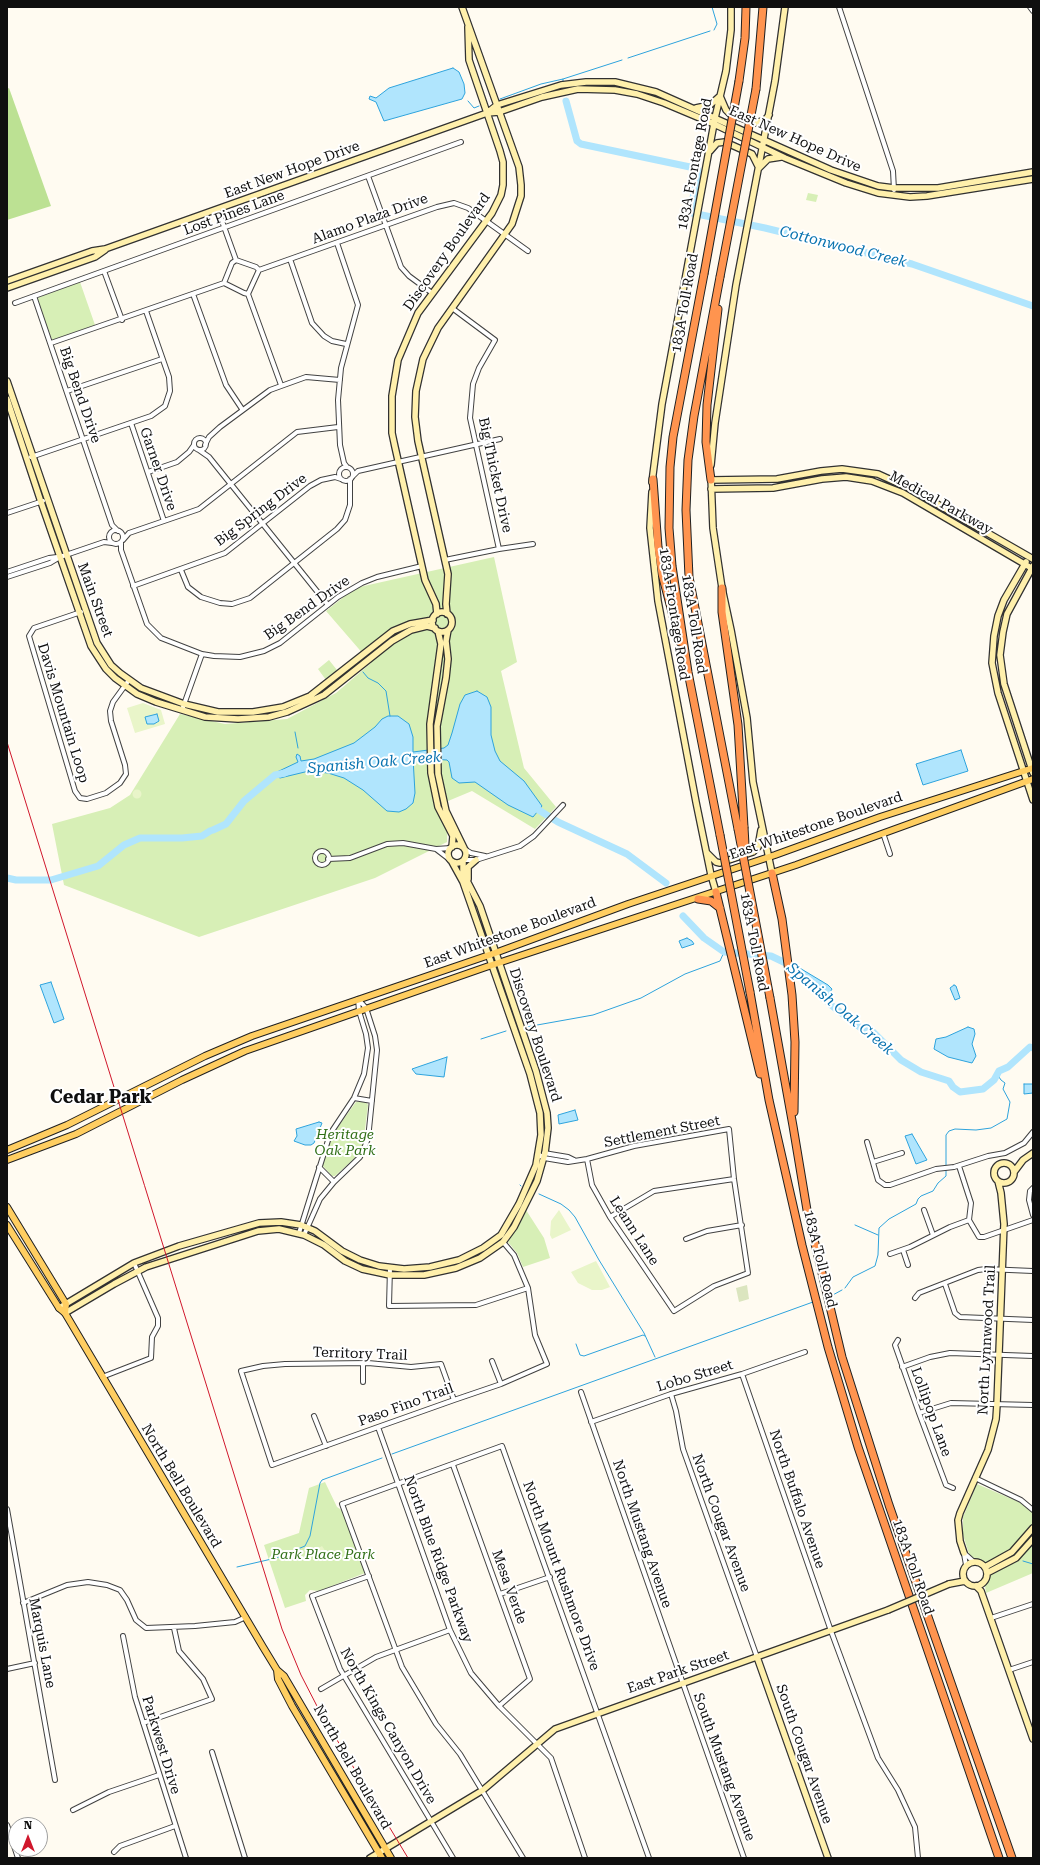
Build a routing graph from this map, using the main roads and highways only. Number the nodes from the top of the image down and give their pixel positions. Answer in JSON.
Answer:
{"nodes":[{"id":1,"x":746,"y":7,"type":"edge"},
{"id":2,"x":763,"y":7,"type":"edge"},
{"id":3,"x":720,"y":277,"type":"junction"},
{"id":4,"x":653,"y":479,"type":"road end"},
{"id":5,"x":711,"y":480,"type":"road end"},
{"id":6,"x":722,"y":588,"type":"road end"},
{"id":7,"x":688,"y":672,"type":"junction"},
{"id":8,"x":1033,"y":770,"type":"edge"},
{"id":9,"x":1030,"y":780,"type":"edge"},
{"id":10,"x":741,"y":828,"type":"junction"},
{"id":11,"x":772,"y":873,"type":"junction"},
{"id":12,"x":716,"y":892,"type":"junction"},
{"id":13,"x":698,"y":899,"type":"junction"},
{"id":14,"x":720,"y":908,"type":"junction"},
{"id":15,"x":769,"y":1100,"type":"junction"},
{"id":16,"x":794,"y":1126,"type":"junction"},
{"id":17,"x":7,"y":1150,"type":"edge"},
{"id":18,"x":7,"y":1160,"type":"edge"},
{"id":19,"x":7,"y":1207,"type":"edge"},
{"id":20,"x":7,"y":1225,"type":"edge"},
{"id":21,"x":65,"y":1313,"type":"junction"},
{"id":22,"x":277,"y":1670,"type":"junction"},
{"id":23,"x":381,"y":1855,"type":"edge"},
{"id":24,"x":391,"y":1858,"type":"edge"},
{"id":25,"x":1000,"y":1858,"type":"edge"},
{"id":26,"x":1012,"y":1858,"type":"edge"}],
"edges":[{"from":1,"to":7,"type":"highway","name":"183A Toll Road","bridge":true},
{"from":2,"to":3,"type":"highway","name":"183A Toll Road","bridge":true},
{"from":3,"to":5,"type":"highway"},
{"from":3,"to":10,"type":"highway","name":"183A Toll Road"},
{"from":4,"to":7,"type":"highway"},
{"from":6,"to":10,"type":"highway"},
{"from":7,"to":15,"type":"highway","name":"183A Toll Road","bridge":true},
{"from":8,"to":17,"type":"main road","name":"East Whitestone Boulevard"},
{"from":9,"to":11,"type":"main road","name":"East Whitestone Boulevard"},
{"from":10,"to":16,"type":"highway","name":"183A Toll Road","bridge":true},
{"from":11,"to":12,"type":"main road","name":"East Whitestone Boulevard"},
{"from":11,"to":16,"type":"highway"},
{"from":12,"to":13,"type":"main road","name":"East Whitestone Boulevard"},
{"from":12,"to":14,"type":"highway"},
{"from":13,"to":14,"type":"highway"},
{"from":13,"to":18,"type":"main road","name":"East Whitestone Boulevard"},
{"from":14,"to":15,"type":"highway"},
{"from":15,"to":25,"type":"highway","name":"183A Toll Road"},
{"from":16,"to":26,"type":"highway","name":"183A Toll Road"},
{"from":19,"to":21,"type":"main road"},
{"from":20,"to":21,"type":"main road","name":"North Bell Boulevard"},
{"from":21,"to":22,"type":"main road","name":"North Bell Boulevard"},
{"from":22,"to":23,"type":"main road","name":"North Bell Boulevard"},
{"from":22,"to":24,"type":"main road","name":"North Bell Boulevard"}]}
